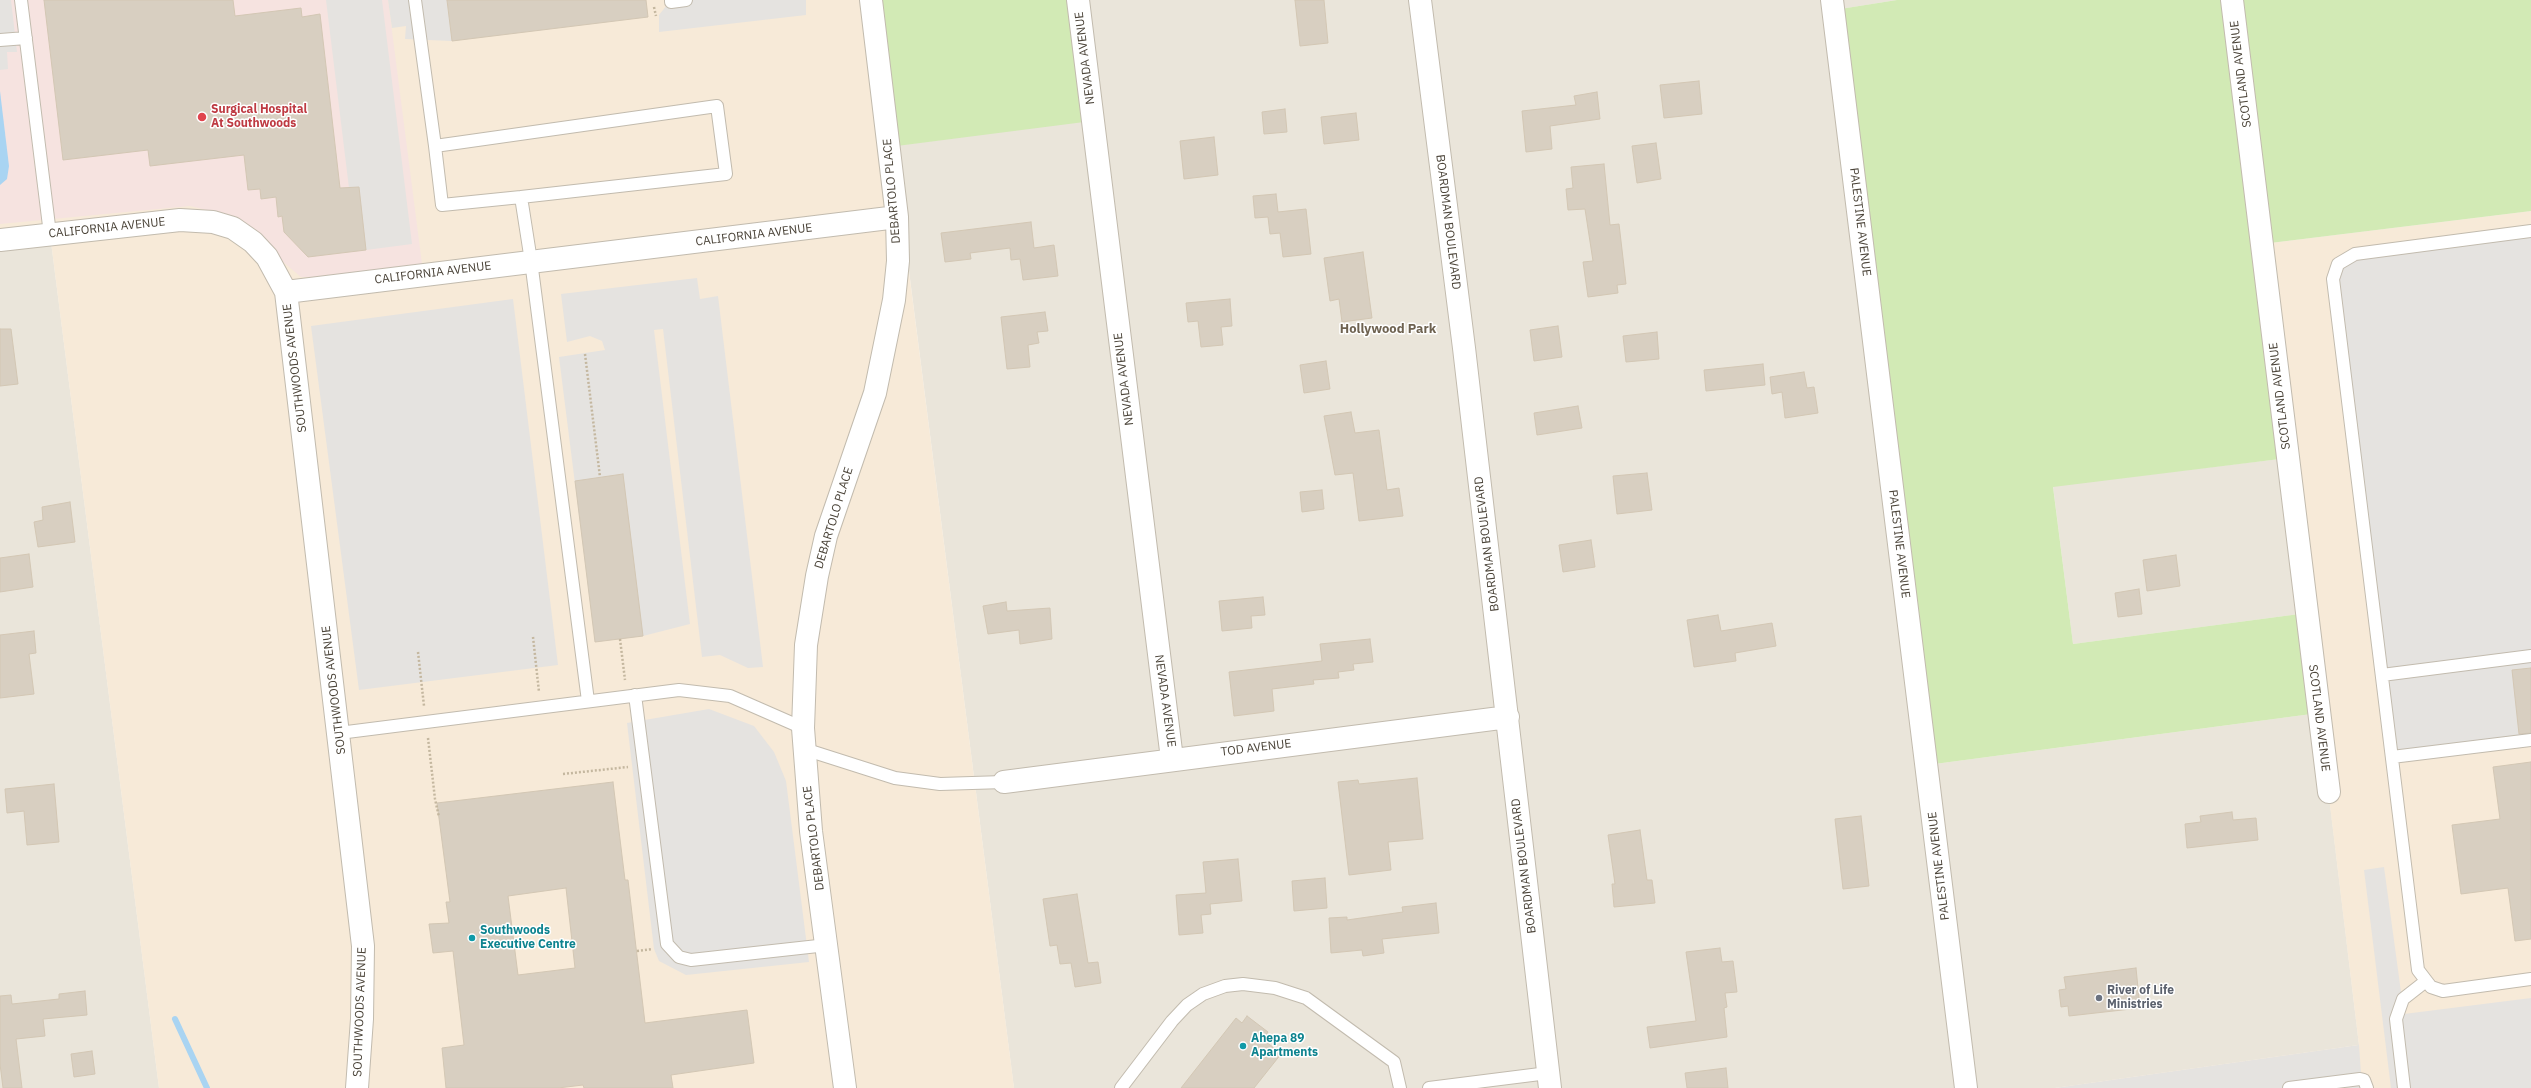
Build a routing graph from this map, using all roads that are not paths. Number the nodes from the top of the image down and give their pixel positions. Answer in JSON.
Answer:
{"nodes":[{"id":1,"x":22,"y":0,"type":"edge"},
{"id":2,"x":415,"y":0,"type":"edge"},
{"id":3,"x":686,"y":0,"type":"edge"},
{"id":4,"x":871,"y":0,"type":"edge"},
{"id":5,"x":1078,"y":0,"type":"edge"},
{"id":6,"x":1420,"y":0,"type":"edge"},
{"id":7,"x":1832,"y":0,"type":"edge"},
{"id":8,"x":2232,"y":0,"type":"edge"},
{"id":9,"x":671,"y":1,"type":"edge"},
{"id":10,"x":26,"y":38,"type":"junction"},
{"id":11,"x":0,"y":40,"type":"edge"},
{"id":12,"x":435,"y":146,"type":"junction"},
{"id":13,"x":521,"y":197,"type":"junction"},
{"id":14,"x":897,"y":217,"type":"junction"},
{"id":15,"x":2531,"y":231,"type":"edge"},
{"id":16,"x":50,"y":234,"type":"junction"},
{"id":17,"x":0,"y":240,"type":"edge"},
{"id":18,"x":532,"y":261,"type":"junction"},
{"id":19,"x":286,"y":292,"type":"junction"},
{"id":20,"x":2531,"y":656,"type":"edge"},
{"id":21,"x":2382,"y":675,"type":"junction"},
{"id":22,"x":635,"y":695,"type":"junction"},
{"id":23,"x":588,"y":701,"type":"junction"},
{"id":24,"x":1508,"y":717,"type":"junction"},
{"id":25,"x":339,"y":733,"type":"junction"},
{"id":26,"x":804,"y":738,"type":"junction"},
{"id":27,"x":2531,"y":740,"type":"edge"},
{"id":28,"x":2392,"y":758,"type":"junction"},
{"id":29,"x":1172,"y":759,"type":"junction"},
{"id":30,"x":1004,"y":782,"type":"joint"},
{"id":31,"x":2329,"y":792,"type":"dead end"},
{"id":32,"x":827,"y":945,"type":"junction"},
{"id":33,"x":2531,"y":979,"type":"edge"},
{"id":34,"x":2426,"y":981,"type":"junction"},
{"id":35,"x":1549,"y":1081,"type":"edge"},
{"id":36,"x":357,"y":1088,"type":"edge"},
{"id":37,"x":845,"y":1088,"type":"edge"},
{"id":38,"x":1121,"y":1088,"type":"edge"},
{"id":39,"x":1400,"y":1088,"type":"edge"},
{"id":40,"x":1429,"y":1088,"type":"edge"},
{"id":41,"x":1966,"y":1088,"type":"edge"},
{"id":42,"x":2289,"y":1088,"type":"edge"},
{"id":43,"x":2366,"y":1088,"type":"edge"},
{"id":44,"x":2404,"y":1088,"type":"edge"}],
"edges":[{"from":1,"to":10,"type":"lane"},
{"from":2,"to":12,"type":"lane"},
{"from":3,"to":9,"type":"lane"},
{"from":4,"to":14,"type":"street","name":"DEBARTOLO PLACE"},
{"from":5,"to":29,"type":"street","name":"NEVADA AVENUE"},
{"from":6,"to":24,"type":"street","name":"BOARDMAN BOULEVARD"},
{"from":7,"to":41,"type":"street","name":"PALESTINE AVENUE"},
{"from":8,"to":31,"type":"street","name":"SCOTLAND AVENUE"},
{"from":10,"to":11,"type":"lane"},
{"from":10,"to":16,"type":"lane"},
{"from":12,"to":13,"type":"lane"},
{"from":12,"to":13,"type":"lane"},
{"from":13,"to":18,"type":"lane"},
{"from":14,"to":18,"type":"street","name":"CALIFORNIA AVENUE"},
{"from":14,"to":26,"type":"street","name":"DEBARTOLO PLACE"},
{"from":15,"to":21,"type":"lane"},
{"from":16,"to":17,"type":"street","name":"CALIFORNIA AVENUE"},
{"from":16,"to":19,"type":"street","name":"CALIFORNIA AVENUE"},
{"from":18,"to":19,"type":"street","name":"CALIFORNIA AVENUE"},
{"from":18,"to":23,"type":"lane"},
{"from":19,"to":25,"type":"street","name":"SOUTHWOODS AVENUE"},
{"from":20,"to":21,"type":"lane"},
{"from":21,"to":28,"type":"lane"},
{"from":22,"to":23,"type":"lane"},
{"from":22,"to":26,"type":"lane"},
{"from":22,"to":32,"type":"lane"},
{"from":23,"to":25,"type":"lane"},
{"from":24,"to":29,"type":"street","name":"TOD AVENUE"},
{"from":24,"to":35,"type":"street","name":"BOARDMAN BOULEVARD"},
{"from":25,"to":36,"type":"street","name":"SOUTHWOODS AVENUE"},
{"from":26,"to":30,"type":"lane"},
{"from":26,"to":32,"type":"street","name":"DEBARTOLO PLACE"},
{"from":27,"to":28,"type":"lane"},
{"from":28,"to":34,"type":"lane"},
{"from":29,"to":30,"type":"street","name":"TOD AVENUE"},
{"from":32,"to":37,"type":"street","name":"DEBARTOLO PLACE"},
{"from":33,"to":34,"type":"lane"},
{"from":34,"to":44,"type":"lane"},
{"from":35,"to":40,"type":"lane"},
{"from":38,"to":39,"type":"lane"},
{"from":42,"to":43,"type":"lane"}]}
